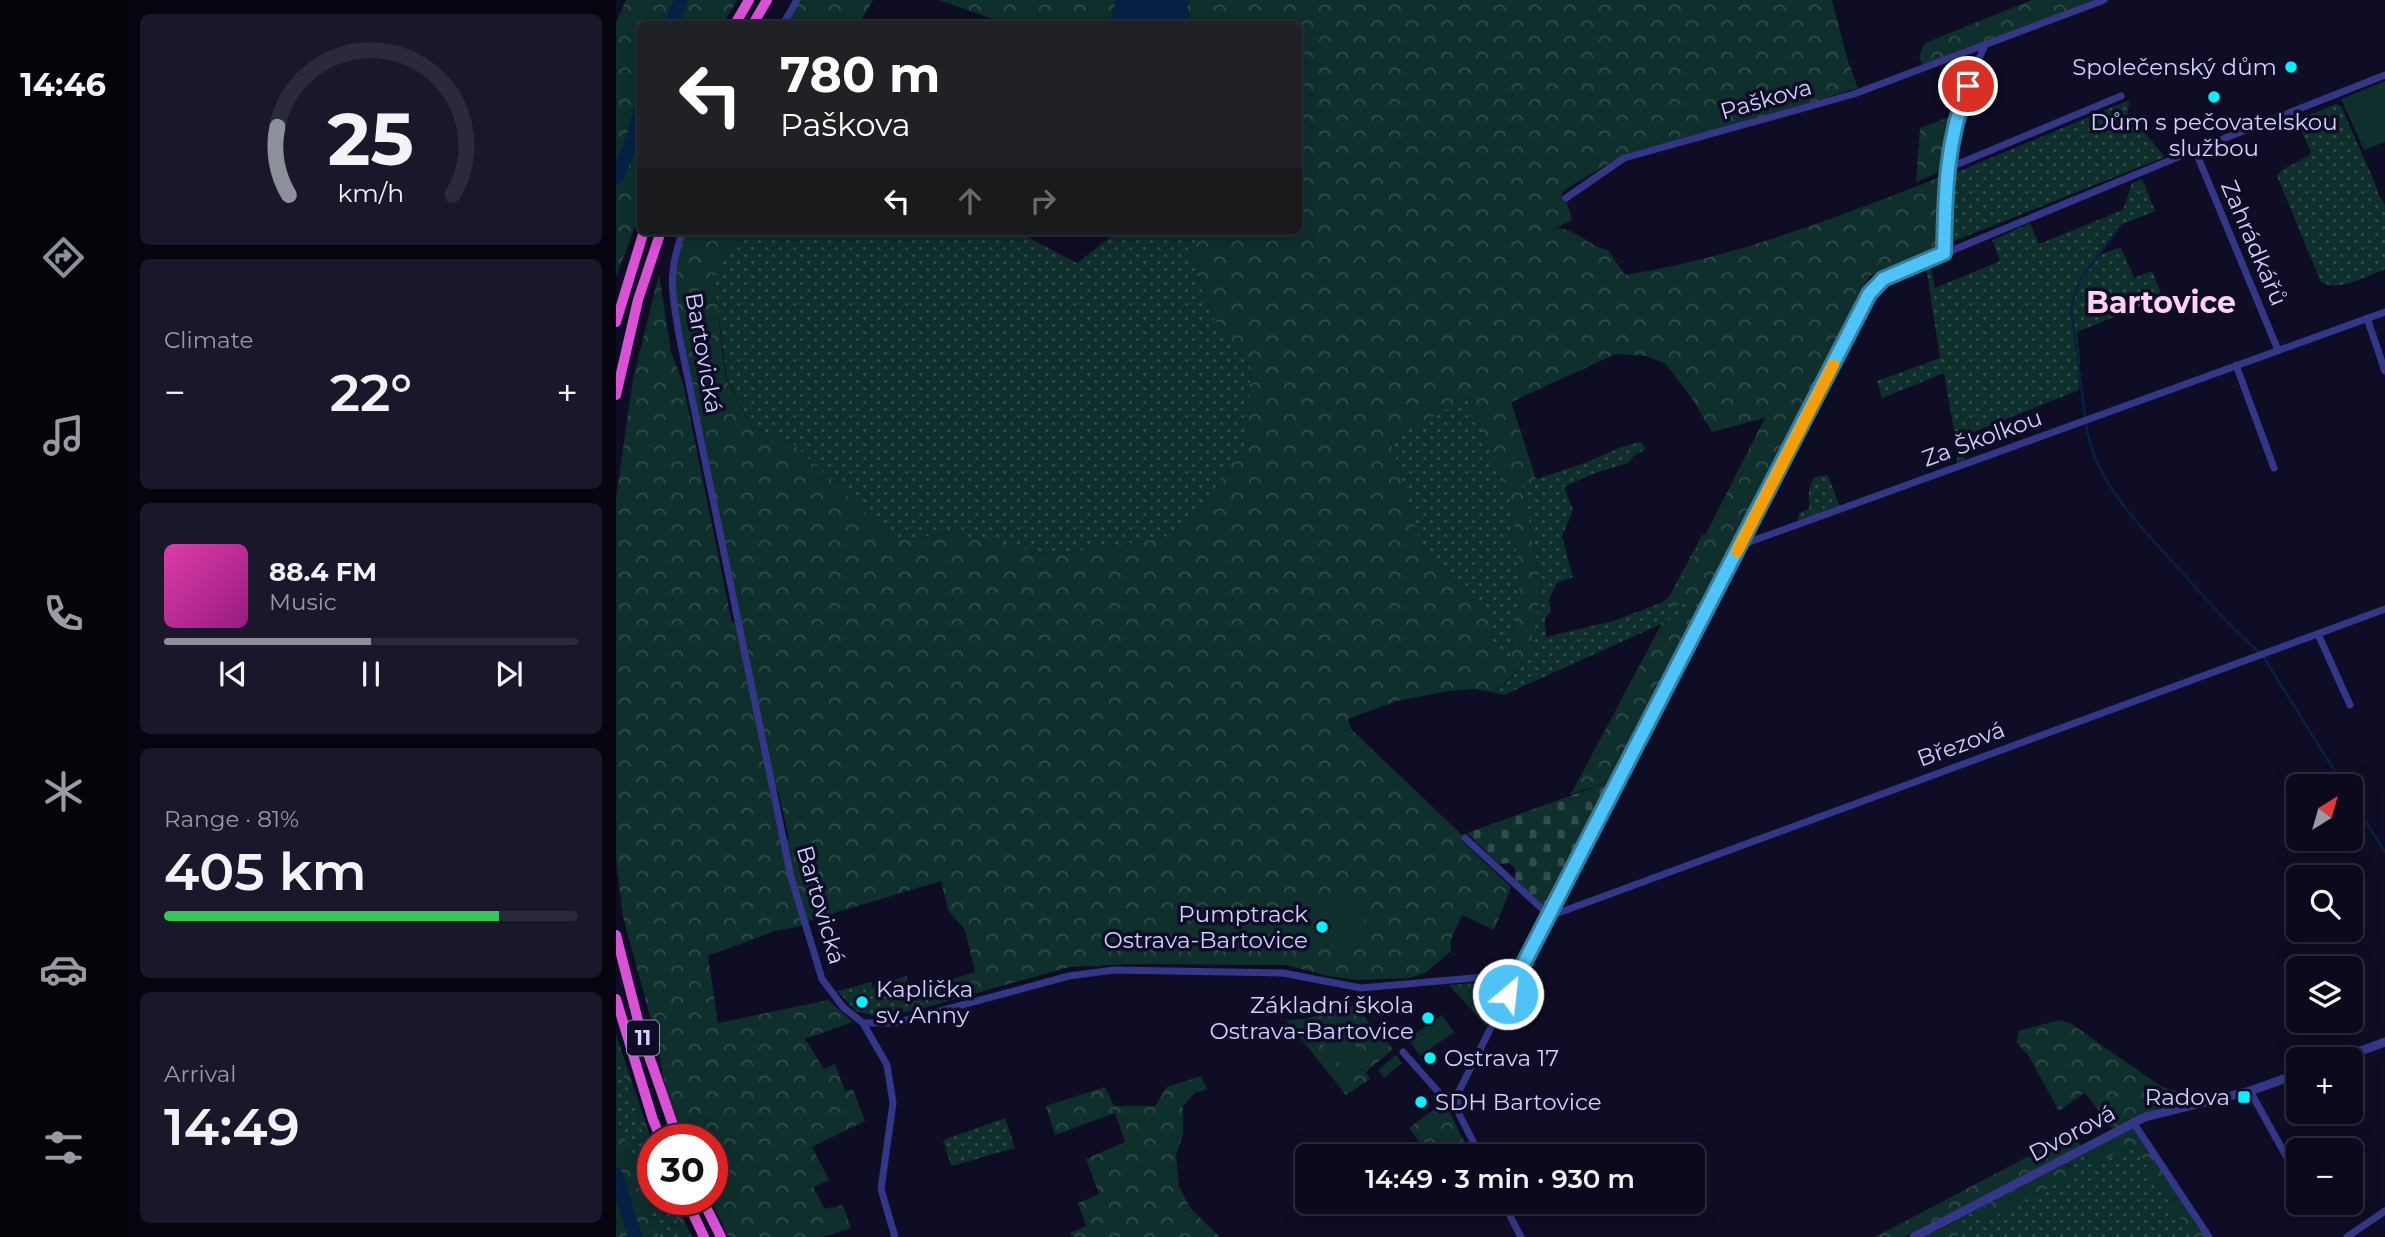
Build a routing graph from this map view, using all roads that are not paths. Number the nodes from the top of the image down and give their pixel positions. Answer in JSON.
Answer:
{"nodes":[{"id":1,"x":749,"y":0,"type":"edge"},
{"id":2,"x":767,"y":0,"type":"edge"},
{"id":3,"x":797,"y":0,"type":"edge"},
{"id":4,"x":2104,"y":0,"type":"edge"},
{"id":5,"x":737,"y":21,"type":"edge"},
{"id":6,"x":755,"y":21,"type":"edge"},
{"id":7,"x":785,"y":21,"type":"edge"},
{"id":8,"x":1984,"y":47,"type":"junction"},
{"id":9,"x":2385,"y":75,"type":"edge"},
{"id":10,"x":2121,"y":96,"type":"dead end"},
{"id":11,"x":2195,"y":150,"type":"junction"},
{"id":12,"x":1946,"y":169,"type":"junction"},
{"id":13,"x":1566,"y":198,"type":"dead end"},
{"id":14,"x":643,"y":235,"type":"edge"},
{"id":15,"x":660,"y":235,"type":"edge"},
{"id":16,"x":682,"y":235,"type":"edge"},
{"id":17,"x":1944,"y":253,"type":"junction"},
{"id":18,"x":2385,"y":312,"type":"edge"},
{"id":19,"x":2367,"y":318,"type":"junction"},
{"id":20,"x":616,"y":323,"type":"edge"},
{"id":21,"x":2278,"y":350,"type":"junction"},
{"id":22,"x":2236,"y":365,"type":"junction"},
{"id":23,"x":2385,"y":371,"type":"edge"},
{"id":24,"x":616,"y":395,"type":"edge"},
{"id":25,"x":2274,"y":468,"type":"dead end"},
{"id":26,"x":1740,"y":545,"type":"junction"},
{"id":27,"x":2385,"y":609,"type":"edge"},
{"id":28,"x":2318,"y":634,"type":"junction"},
{"id":29,"x":2350,"y":705,"type":"dead end"},
{"id":30,"x":1465,"y":838,"type":"dead end"},
{"id":31,"x":1550,"y":916,"type":"junction"},
{"id":32,"x":616,"y":935,"type":"edge"},
{"id":33,"x":1518,"y":974,"type":"junction"},
{"id":34,"x":616,"y":999,"type":"edge"},
{"id":35,"x":863,"y":1023,"type":"junction"},
{"id":36,"x":2385,"y":1042,"type":"edge"},
{"id":37,"x":2363,"y":1050,"type":"edge"},
{"id":38,"x":1403,"y":1052,"type":"dead end"},
{"id":39,"x":2286,"y":1078,"type":"edge"},
{"id":40,"x":2250,"y":1091,"type":"junction"},
{"id":41,"x":1456,"y":1106,"type":"junction"},
{"id":42,"x":2133,"y":1122,"type":"junction"},
{"id":43,"x":655,"y":1124,"type":"edge"},
{"id":44,"x":673,"y":1124,"type":"edge"},
{"id":45,"x":1475,"y":1144,"type":"edge"},
{"id":46,"x":2286,"y":1156,"type":"edge"},
{"id":47,"x":2385,"y":1210,"type":"edge"},
{"id":48,"x":1509,"y":1214,"type":"edge"},
{"id":49,"x":694,"y":1215,"type":"edge"},
{"id":50,"x":710,"y":1215,"type":"edge"},
{"id":51,"x":704,"y":1237,"type":"edge"},
{"id":52,"x":721,"y":1237,"type":"edge"},
{"id":53,"x":895,"y":1237,"type":"edge"},
{"id":54,"x":1521,"y":1237,"type":"edge"},
{"id":55,"x":1914,"y":1237,"type":"edge"},
{"id":56,"x":2209,"y":1237,"type":"edge"},
{"id":57,"x":2347,"y":1237,"type":"edge"}],
"edges":[{"from":1,"to":5,"type":"highway"},
{"from":2,"to":6,"type":"highway"},
{"from":3,"to":7,"type":"street"},
{"from":4,"to":8,"type":"street","name":"Paškova"},
{"from":8,"to":12,"type":"street"},
{"from":8,"to":13,"type":"street","name":"Paškova"},
{"from":9,"to":11,"type":"street"},
{"from":10,"to":12,"type":"street"},
{"from":11,"to":17,"type":"street"},
{"from":11,"to":21,"type":"street","name":"Zahrádkářů"},
{"from":12,"to":17,"type":"street"},
{"from":14,"to":20,"type":"highway"},
{"from":15,"to":24,"type":"highway"},
{"from":16,"to":35,"type":"street","name":"Bartovická"},
{"from":17,"to":26,"type":"street"},
{"from":18,"to":19,"type":"street","name":"Za Školkou"},
{"from":19,"to":21,"type":"street","name":"Za Školkou"},
{"from":19,"to":23,"type":"street"},
{"from":21,"to":22,"type":"street","name":"Za Školkou"},
{"from":22,"to":25,"type":"street"},
{"from":22,"to":26,"type":"street","name":"Za Školkou"},
{"from":26,"to":31,"type":"street"},
{"from":27,"to":28,"type":"street","name":"Březová"},
{"from":28,"to":29,"type":"street"},
{"from":28,"to":31,"type":"street","name":"Březová"},
{"from":30,"to":31,"type":"street"},
{"from":31,"to":33,"type":"street"},
{"from":32,"to":44,"type":"highway","number":"11"},
{"from":33,"to":35,"type":"street"},
{"from":33,"to":41,"type":"street"},
{"from":34,"to":43,"type":"highway","number":"11"},
{"from":35,"to":53,"type":"street","name":"Bartovická"},
{"from":36,"to":37,"type":"street"},
{"from":38,"to":41,"type":"street"},
{"from":39,"to":40,"type":"street","name":"Dvorová"},
{"from":40,"to":42,"type":"street","name":"Dvorová"},
{"from":40,"to":46,"type":"street"},
{"from":41,"to":45,"type":"street"},
{"from":42,"to":55,"type":"street","name":"Dvorová"},
{"from":42,"to":56,"type":"street"},
{"from":47,"to":57,"type":"street"},
{"from":48,"to":54,"type":"street"},
{"from":49,"to":51,"type":"highway"},
{"from":50,"to":52,"type":"highway"}]}
